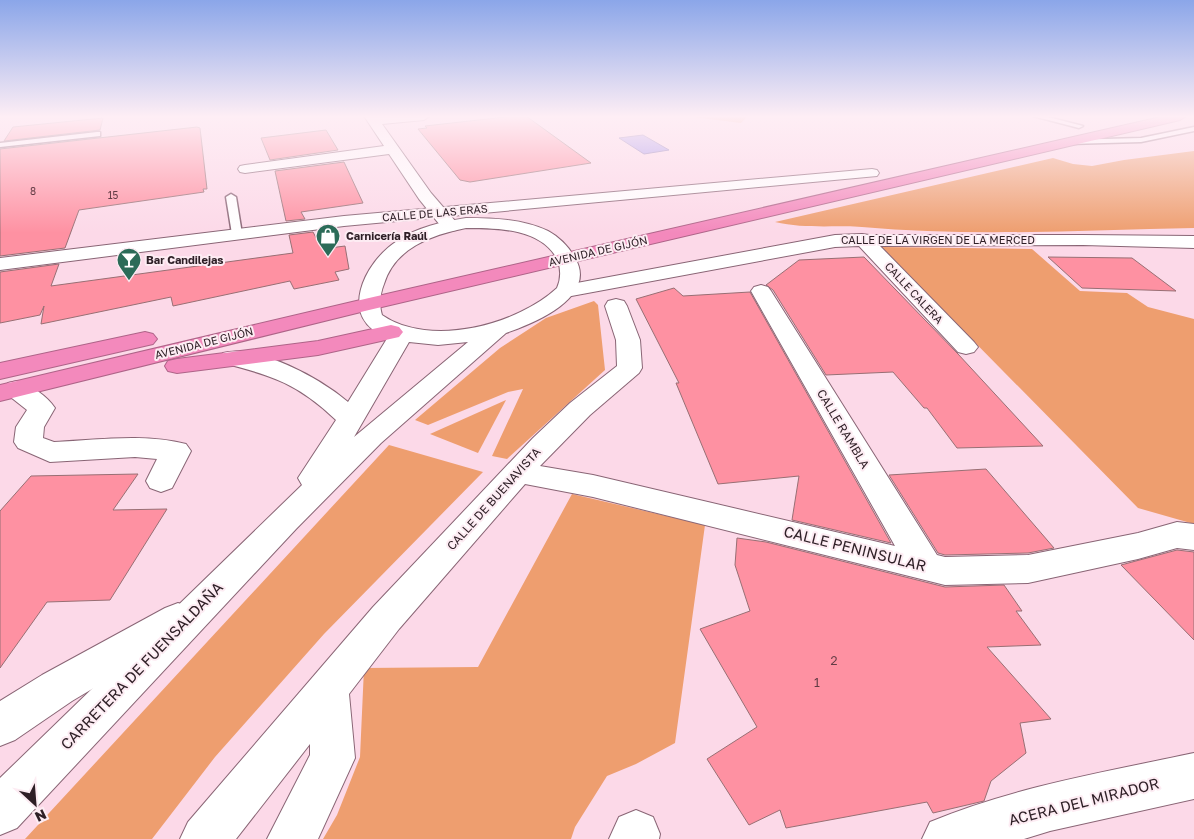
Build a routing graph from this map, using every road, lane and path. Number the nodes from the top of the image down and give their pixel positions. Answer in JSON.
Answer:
{"nodes":[{"id":1,"x":347,"y":155,"type":"edge"},
{"id":2,"x":398,"y":155,"type":"edge"},
{"id":3,"x":953,"y":155,"type":"edge"},
{"id":4,"x":1005,"y":155,"type":"edge"},
{"id":5,"x":245,"y":169,"type":"dead end"},
{"id":6,"x":872,"y":174,"type":"junction"},
{"id":7,"x":231,"y":197,"type":"dead end"},
{"id":8,"x":494,"y":208,"type":"junction"},
{"id":9,"x":452,"y":221,"type":"junction"},
{"id":10,"x":240,"y":234,"type":"junction"},
{"id":11,"x":862,"y":239,"type":"junction"},
{"id":12,"x":1194,"y":242,"type":"edge"},
{"id":13,"x":381,"y":243,"type":"junction"},
{"id":14,"x":562,"y":252,"type":"junction"},
{"id":15,"x":0,"y":264,"type":"edge"},
{"id":16,"x":566,"y":291,"type":"junction"},
{"id":17,"x":761,"y":291,"type":"dead end"},
{"id":18,"x":371,"y":296,"type":"junction"},
{"id":19,"x":616,"y":306,"type":"dead end"},
{"id":20,"x":498,"y":328,"type":"junction"},
{"id":21,"x":396,"y":333,"type":"junction"},
{"id":22,"x":966,"y":347,"type":"dead end"},
{"id":23,"x":232,"y":358,"type":"junction"},
{"id":24,"x":6,"y":384,"type":"edge"},
{"id":25,"x":350,"y":419,"type":"junction"},
{"id":26,"x":518,"y":473,"type":"junction"},
{"id":27,"x":161,"y":481,"type":"dead end"},
{"id":28,"x":284,"y":521,"type":"junction"},
{"id":29,"x":1194,"y":537,"type":"edge"},
{"id":30,"x":925,"y":566,"type":"junction"},
{"id":31,"x":203,"y":604,"type":"junction"},
{"id":32,"x":328,"y":689,"type":"junction"},
{"id":33,"x":0,"y":725,"type":"edge"},
{"id":34,"x":1194,"y":776,"type":"edge"},
{"id":35,"x":0,"y":811,"type":"edge"},
{"id":36,"x":205,"y":839,"type":"edge"},
{"id":37,"x":292,"y":839,"type":"edge"},
{"id":38,"x":947,"y":839,"type":"edge"}],
"edges":[{"from":1,"to":5,"type":"street"},
{"from":2,"to":9,"type":"street"},
{"from":3,"to":6,"type":"highway","name":"AVENIDA DE GIJÓN"},
{"from":4,"to":14,"type":"highway","name":"AVENIDA DE GIJÓN"},
{"from":6,"to":8,"type":"street","name":"CALLE DE LAS ERAS"},
{"from":6,"to":14,"type":"highway","name":"AVENIDA DE GIJÓN"},
{"from":7,"to":10,"type":"lane"},
{"from":8,"to":9,"type":"street"},
{"from":8,"to":9,"type":"street","name":"CALLE DE LAS ERAS"},
{"from":9,"to":10,"type":"street","name":"CALLE DE LAS ERAS"},
{"from":9,"to":13,"type":"street"},
{"from":9,"to":14,"type":"street"},
{"from":10,"to":13,"type":"street"},
{"from":10,"to":15,"type":"street","name":"CALLE DE LAS ERAS"},
{"from":11,"to":12,"type":"street","name":"CALLE DE LA VIRGEN DE LA MERCED"},
{"from":11,"to":16,"type":"street","name":"CALLE DE LA VIRGEN DE LA MERCED"},
{"from":11,"to":22,"type":"street","name":"CALLE CALERA"},
{"from":13,"to":18,"type":"street"},
{"from":14,"to":16,"type":"street"},
{"from":14,"to":18,"type":"highway","name":"AVENIDA DE GIJÓN"},
{"from":16,"to":20,"type":"street"},
{"from":17,"to":30,"type":"street","name":"CALLE RAMBLA"},
{"from":18,"to":21,"type":"street"},
{"from":18,"to":24,"type":"highway","name":"AVENIDA DE GIJÓN"},
{"from":19,"to":26,"type":"street","name":"CALLE DE BUENAVISTA"},
{"from":20,"to":21,"type":"street"},
{"from":20,"to":28,"type":"street"},
{"from":21,"to":23,"type":"highway"},
{"from":21,"to":25,"type":"street"},
{"from":23,"to":24,"type":"highway"},
{"from":23,"to":25,"type":"street"},
{"from":24,"to":27,"type":"street"},
{"from":25,"to":28,"type":"street"},
{"from":26,"to":30,"type":"street","name":"CALLE PENINSULAR"},
{"from":26,"to":32,"type":"street","name":"CALLE DE BUENAVISTA"},
{"from":28,"to":31,"type":"street","name":"CARRETERA DE FUENSALDAÑA"},
{"from":29,"to":30,"type":"street","name":"CALLE PENINSULAR"},
{"from":31,"to":33,"type":"street"},
{"from":31,"to":35,"type":"street","name":"CARRETERA DE FUENSALDAÑA"},
{"from":32,"to":36,"type":"street","name":"CALLE DE BUENAVISTA"},
{"from":32,"to":37,"type":"street"},
{"from":34,"to":38,"type":"street","name":"ACERA DEL MIRADOR"}]}
